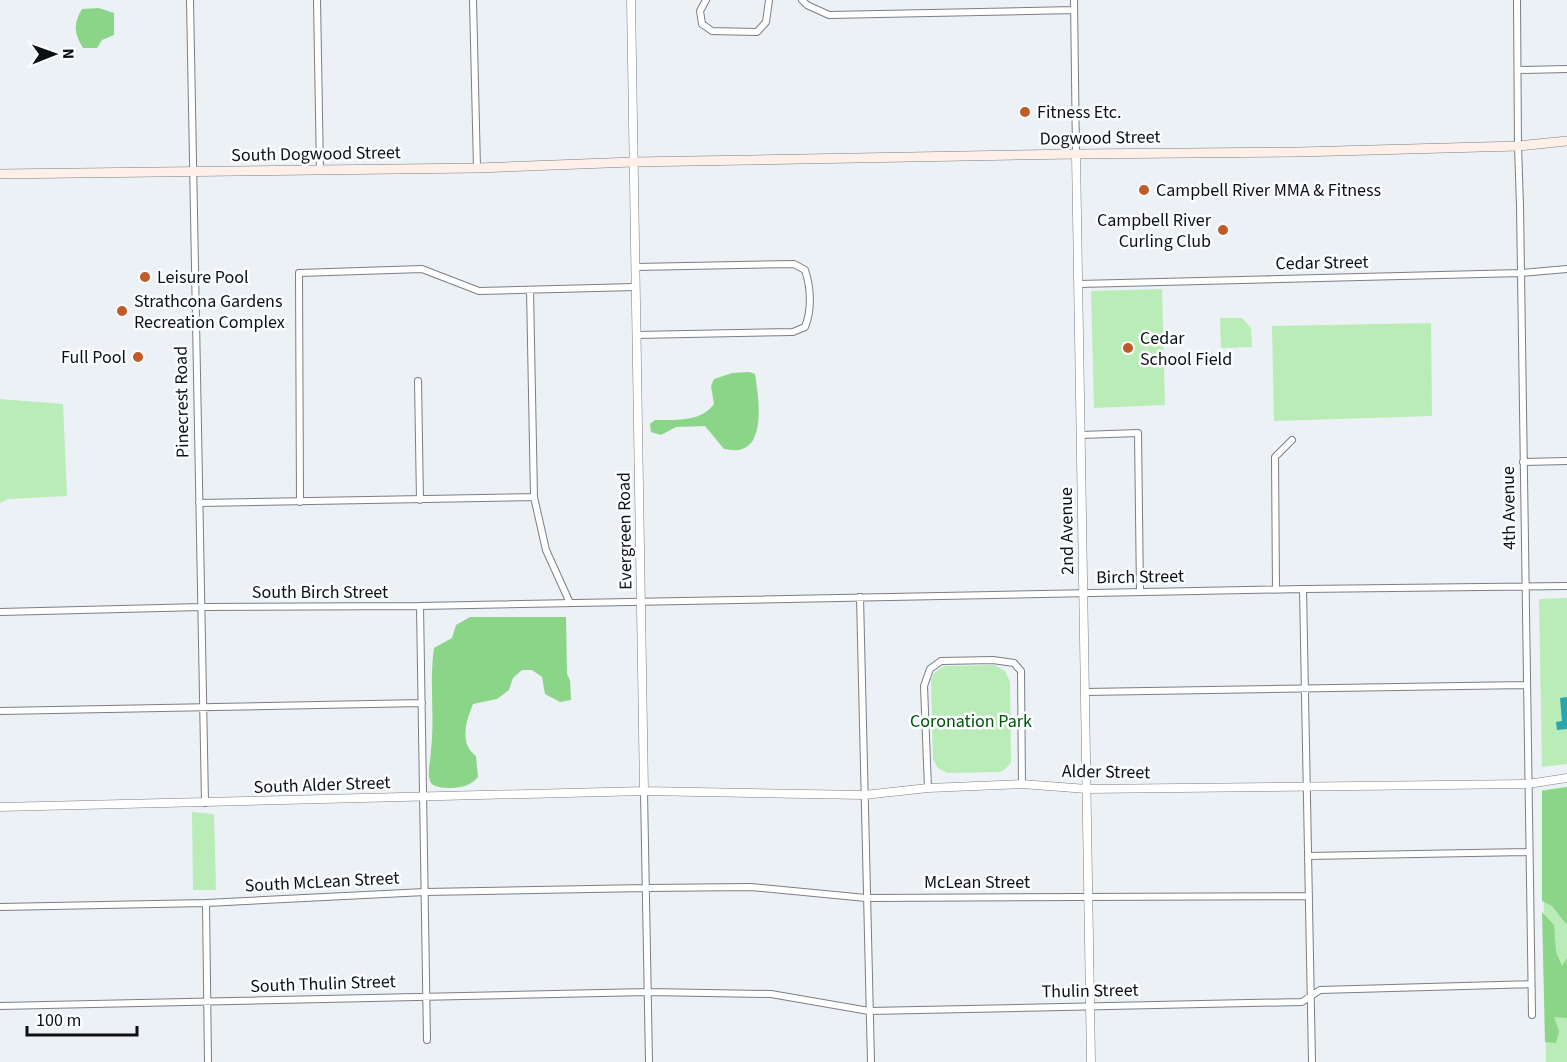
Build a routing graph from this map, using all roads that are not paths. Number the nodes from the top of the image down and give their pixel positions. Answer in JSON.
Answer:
{"nodes":[{"id":1,"x":190,"y":0,"type":"edge"},
{"id":2,"x":317,"y":0,"type":"edge"},
{"id":3,"x":473,"y":0,"type":"edge"},
{"id":4,"x":631,"y":0,"type":"edge"},
{"id":5,"x":706,"y":0,"type":"edge"},
{"id":6,"x":769,"y":0,"type":"edge"},
{"id":7,"x":802,"y":0,"type":"edge"},
{"id":8,"x":1074,"y":0,"type":"edge"},
{"id":9,"x":1517,"y":0,"type":"edge"},
{"id":10,"x":1074,"y":10,"type":"junction"},
{"id":11,"x":1567,"y":69,"type":"edge"},
{"id":12,"x":1518,"y":70,"type":"junction"},
{"id":13,"x":1567,"y":141,"type":"edge"},
{"id":14,"x":1518,"y":146,"type":"junction"},
{"id":15,"x":1076,"y":154,"type":"junction"},
{"id":16,"x":633,"y":162,"type":"junction"},
{"id":17,"x":477,"y":168,"type":"junction"},
{"id":18,"x":320,"y":171,"type":"junction"},
{"id":19,"x":193,"y":173,"type":"junction"},
{"id":20,"x":0,"y":174,"type":"edge"},
{"id":21,"x":635,"y":267,"type":"junction"},
{"id":22,"x":1567,"y":269,"type":"edge"},
{"id":23,"x":1521,"y":273,"type":"junction"},
{"id":24,"x":1078,"y":284,"type":"junction"},
{"id":25,"x":635,"y":287,"type":"junction"},
{"id":26,"x":530,"y":290,"type":"junction"},
{"id":27,"x":636,"y":335,"type":"junction"},
{"id":28,"x":418,"y":381,"type":"dead end"},
{"id":29,"x":1081,"y":435,"type":"junction"},
{"id":30,"x":1292,"y":440,"type":"dead end"},
{"id":31,"x":1567,"y":461,"type":"edge"},
{"id":32,"x":1523,"y":462,"type":"junction"},
{"id":33,"x":534,"y":497,"type":"junction"},
{"id":34,"x":420,"y":500,"type":"junction"},
{"id":35,"x":300,"y":502,"type":"junction"},
{"id":36,"x":199,"y":503,"type":"junction"},
{"id":37,"x":1567,"y":586,"type":"edge"},
{"id":38,"x":1525,"y":587,"type":"junction"},
{"id":39,"x":1276,"y":589,"type":"junction"},
{"id":40,"x":1303,"y":589,"type":"junction"},
{"id":41,"x":1140,"y":592,"type":"junction"},
{"id":42,"x":1083,"y":593,"type":"junction"},
{"id":43,"x":860,"y":597,"type":"junction"},
{"id":44,"x":641,"y":602,"type":"junction"},
{"id":45,"x":570,"y":603,"type":"junction"},
{"id":46,"x":420,"y":606,"type":"junction"},
{"id":47,"x":202,"y":607,"type":"junction"},
{"id":48,"x":0,"y":612,"type":"edge"},
{"id":49,"x":1527,"y":685,"type":"junction"},
{"id":50,"x":1305,"y":688,"type":"junction"},
{"id":51,"x":1085,"y":692,"type":"junction"},
{"id":52,"x":422,"y":703,"type":"junction"},
{"id":53,"x":203,"y":707,"type":"junction"},
{"id":54,"x":0,"y":711,"type":"edge"},
{"id":55,"x":1567,"y":778,"type":"edge"},
{"id":56,"x":1023,"y":784,"type":"junction"},
{"id":57,"x":1528,"y":784,"type":"junction"},
{"id":58,"x":1306,"y":786,"type":"junction"},
{"id":59,"x":928,"y":788,"type":"junction"},
{"id":60,"x":1087,"y":789,"type":"junction"},
{"id":61,"x":644,"y":791,"type":"junction"},
{"id":62,"x":864,"y":795,"type":"junction"},
{"id":63,"x":423,"y":797,"type":"junction"},
{"id":64,"x":205,"y":803,"type":"junction"},
{"id":65,"x":0,"y":807,"type":"edge"},
{"id":66,"x":1529,"y":852,"type":"junction"},
{"id":67,"x":1308,"y":856,"type":"junction"},
{"id":68,"x":646,"y":888,"type":"junction"},
{"id":69,"x":425,"y":892,"type":"junction"},
{"id":70,"x":1308,"y":896,"type":"junction"},
{"id":71,"x":1089,"y":897,"type":"junction"},
{"id":72,"x":866,"y":898,"type":"junction"},
{"id":73,"x":206,"y":903,"type":"junction"},
{"id":74,"x":0,"y":907,"type":"edge"},
{"id":75,"x":1531,"y":984,"type":"junction"},
{"id":76,"x":648,"y":992,"type":"junction"},
{"id":77,"x":426,"y":996,"type":"junction"},
{"id":78,"x":1310,"y":996,"type":"junction"},
{"id":79,"x":206,"y":1003,"type":"junction"},
{"id":80,"x":0,"y":1006,"type":"edge"},
{"id":81,"x":1090,"y":1006,"type":"junction"},
{"id":82,"x":869,"y":1011,"type":"junction"},
{"id":83,"x":1532,"y":1015,"type":"dead end"},
{"id":84,"x":427,"y":1040,"type":"dead end"},
{"id":85,"x":208,"y":1062,"type":"edge"},
{"id":86,"x":649,"y":1062,"type":"edge"},
{"id":87,"x":871,"y":1062,"type":"edge"},
{"id":88,"x":1091,"y":1062,"type":"edge"},
{"id":89,"x":1312,"y":1062,"type":"edge"}],
"edges":[{"from":1,"to":19,"type":"street","name":"Pinecrest Road"},
{"from":2,"to":18,"type":"street"},
{"from":3,"to":17,"type":"street"},
{"from":4,"to":16,"type":"street","name":"Evergreen Road"},
{"from":5,"to":6,"type":"street"},
{"from":7,"to":10,"type":"street"},
{"from":8,"to":10,"type":"street","name":"2nd Avenue"},
{"from":9,"to":12,"type":"street","name":"4th Avenue"},
{"from":10,"to":15,"type":"street","name":"2nd Avenue"},
{"from":11,"to":12,"type":"street"},
{"from":12,"to":14,"type":"street","name":"4th Avenue"},
{"from":13,"to":14,"type":"main road","name":"Dogwood Street"},
{"from":14,"to":15,"type":"main road","name":"Dogwood Street"},
{"from":14,"to":23,"type":"street","name":"4th Avenue"},
{"from":15,"to":16,"type":"main road","name":"Dogwood Street"},
{"from":15,"to":24,"type":"street","name":"2nd Avenue"},
{"from":16,"to":17,"type":"main road","name":"South Dogwood Street"},
{"from":16,"to":21,"type":"street","name":"Evergreen Road"},
{"from":17,"to":18,"type":"main road","name":"South Dogwood Street"},
{"from":18,"to":19,"type":"main road","name":"South Dogwood Street"},
{"from":19,"to":20,"type":"main road","name":"South Dogwood Street"},
{"from":19,"to":36,"type":"street","name":"Pinecrest Road"},
{"from":21,"to":25,"type":"street","name":"Evergreen Road"},
{"from":21,"to":27,"type":"street"},
{"from":22,"to":23,"type":"street","name":"Cedar Street"},
{"from":23,"to":24,"type":"street","name":"Cedar Street"},
{"from":23,"to":32,"type":"street","name":"4th Avenue"},
{"from":24,"to":29,"type":"street","name":"2nd Avenue"},
{"from":25,"to":26,"type":"street"},
{"from":25,"to":27,"type":"street","name":"Evergreen Road"},
{"from":26,"to":33,"type":"street"},
{"from":26,"to":35,"type":"street"},
{"from":27,"to":44,"type":"street","name":"Evergreen Road"},
{"from":28,"to":34,"type":"street"},
{"from":29,"to":41,"type":"street"},
{"from":29,"to":42,"type":"street","name":"2nd Avenue"},
{"from":30,"to":39,"type":"street"},
{"from":31,"to":32,"type":"street"},
{"from":32,"to":38,"type":"street","name":"4th Avenue"},
{"from":33,"to":34,"type":"street"},
{"from":33,"to":45,"type":"street"},
{"from":34,"to":35,"type":"street"},
{"from":35,"to":36,"type":"street"},
{"from":36,"to":47,"type":"street","name":"Pinecrest Road"},
{"from":37,"to":38,"type":"street","name":"Birch Street"},
{"from":38,"to":40,"type":"street","name":"Birch Street"},
{"from":38,"to":49,"type":"street","name":"4th Avenue"},
{"from":39,"to":40,"type":"street","name":"Birch Street"},
{"from":39,"to":41,"type":"street","name":"Birch Street"},
{"from":40,"to":50,"type":"street"},
{"from":41,"to":42,"type":"street","name":"Birch Street"},
{"from":42,"to":43,"type":"street","name":"Birch Street"},
{"from":42,"to":51,"type":"street","name":"2nd Avenue"},
{"from":43,"to":44,"type":"street","name":"Birch Street"},
{"from":43,"to":62,"type":"street"},
{"from":44,"to":45,"type":"street","name":"South Birch Street"},
{"from":44,"to":61,"type":"street","name":"Evergreen Road"},
{"from":45,"to":46,"type":"street","name":"South Birch Street"},
{"from":46,"to":47,"type":"street","name":"South Birch Street"},
{"from":46,"to":52,"type":"street"},
{"from":47,"to":48,"type":"street","name":"South Birch Street"},
{"from":47,"to":53,"type":"street","name":"Pinecrest Road"},
{"from":49,"to":50,"type":"street"},
{"from":49,"to":57,"type":"street","name":"4th Avenue"},
{"from":50,"to":51,"type":"street"},
{"from":50,"to":58,"type":"street"},
{"from":51,"to":60,"type":"street","name":"2nd Avenue"},
{"from":52,"to":53,"type":"street"},
{"from":52,"to":63,"type":"street"},
{"from":53,"to":54,"type":"street"},
{"from":53,"to":64,"type":"street","name":"Pinecrest Road"},
{"from":55,"to":57,"type":"street","name":"Alder Street"},
{"from":56,"to":59,"type":"street","name":"Alder Street"},
{"from":56,"to":59,"type":"street"},
{"from":56,"to":60,"type":"street","name":"Alder Street"},
{"from":57,"to":58,"type":"street","name":"Alder Street"},
{"from":57,"to":66,"type":"street","name":"4th Avenue"},
{"from":58,"to":60,"type":"street","name":"Alder Street"},
{"from":58,"to":67,"type":"street"},
{"from":59,"to":62,"type":"street","name":"Alder Street"},
{"from":60,"to":71,"type":"street","name":"2nd Avenue"},
{"from":61,"to":62,"type":"street","name":"Alder Street"},
{"from":61,"to":63,"type":"street","name":"South Alder Street"},
{"from":61,"to":68,"type":"street","name":"Evergreen Road"},
{"from":62,"to":72,"type":"street"},
{"from":63,"to":64,"type":"street","name":"South Alder Street"},
{"from":63,"to":69,"type":"street"},
{"from":64,"to":65,"type":"street","name":"South Alder Street"},
{"from":66,"to":67,"type":"street"},
{"from":66,"to":75,"type":"street","name":"4th Avenue"},
{"from":67,"to":70,"type":"street"},
{"from":68,"to":69,"type":"street","name":"South McLean Street"},
{"from":68,"to":72,"type":"street","name":"McLean Street"},
{"from":68,"to":76,"type":"street","name":"Evergreen Road"},
{"from":69,"to":73,"type":"street","name":"South McLean Street"},
{"from":69,"to":77,"type":"street"},
{"from":70,"to":71,"type":"street","name":"McLean Street"},
{"from":70,"to":78,"type":"street"},
{"from":71,"to":72,"type":"street","name":"McLean Street"},
{"from":71,"to":81,"type":"street","name":"2nd Avenue"},
{"from":72,"to":82,"type":"street"},
{"from":73,"to":74,"type":"street","name":"South McLean Street"},
{"from":73,"to":79,"type":"street"},
{"from":75,"to":78,"type":"street","name":"Thulin Street"},
{"from":75,"to":83,"type":"street","name":"4th Avenue"},
{"from":76,"to":77,"type":"street","name":"South Thulin Street"},
{"from":76,"to":82,"type":"street","name":"Thulin Street"},
{"from":76,"to":86,"type":"street","name":"Evergreen Road"},
{"from":77,"to":79,"type":"street","name":"South Thulin Street"},
{"from":77,"to":84,"type":"street"},
{"from":78,"to":81,"type":"street","name":"Thulin Street"},
{"from":78,"to":89,"type":"street"},
{"from":79,"to":80,"type":"street","name":"South Thulin Street"},
{"from":79,"to":85,"type":"street"},
{"from":81,"to":82,"type":"street","name":"Thulin Street"},
{"from":81,"to":88,"type":"street","name":"2nd Avenue"},
{"from":82,"to":87,"type":"street"}]}
